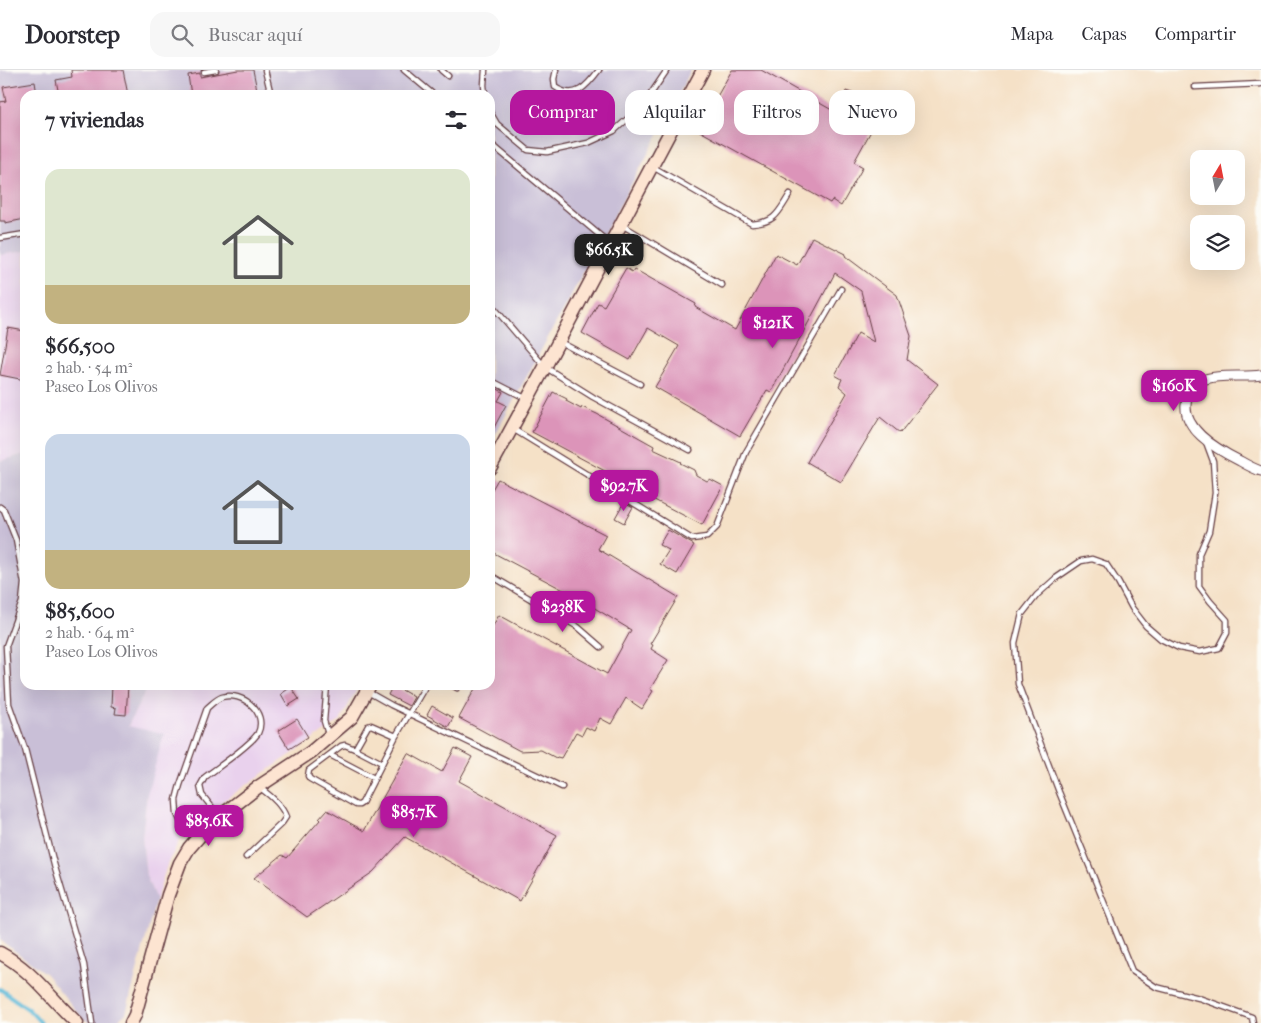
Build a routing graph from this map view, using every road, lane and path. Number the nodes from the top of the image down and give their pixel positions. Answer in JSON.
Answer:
{"nodes":[{"id":1,"x":216,"y":70,"type":"edge"},
{"id":2,"x":265,"y":70,"type":"edge"},
{"id":3,"x":404,"y":70,"type":"edge"},
{"id":4,"x":441,"y":70,"type":"edge"},
{"id":5,"x":485,"y":70,"type":"edge"},
{"id":6,"x":556,"y":70,"type":"edge"},
{"id":7,"x":598,"y":70,"type":"edge"},
{"id":8,"x":666,"y":70,"type":"edge"},
{"id":9,"x":703,"y":70,"type":"edge"},
{"id":10,"x":204,"y":72,"type":"dead end"},
{"id":11,"x":448,"y":76,"type":"dead end"},
{"id":12,"x":1261,"y":84,"type":"edge"},
{"id":13,"x":1195,"y":87,"type":"dead end"},
{"id":14,"x":270,"y":90,"type":"edge"},
{"id":15,"x":428,"y":90,"type":"edge"},
{"id":16,"x":484,"y":90,"type":"edge"},
{"id":17,"x":495,"y":121,"type":"edge"},
{"id":18,"x":495,"y":147,"type":"edge"},
{"id":19,"x":652,"y":166,"type":"junction"},
{"id":20,"x":790,"y":194,"type":"dead end"},
{"id":21,"x":620,"y":224,"type":"junction"},
{"id":22,"x":20,"y":235,"type":"edge"},
{"id":23,"x":0,"y":238,"type":"edge"},
{"id":24,"x":610,"y":244,"type":"junction"},
{"id":25,"x":722,"y":285,"type":"dead end"},
{"id":26,"x":841,"y":289,"type":"dead end"},
{"id":27,"x":495,"y":309,"type":"edge"},
{"id":28,"x":559,"y":341,"type":"junction"},
{"id":29,"x":545,"y":367,"type":"junction"},
{"id":30,"x":1261,"y":375,"type":"edge"},
{"id":31,"x":495,"y":382,"type":"edge"},
{"id":32,"x":640,"y":384,"type":"dead end"},
{"id":33,"x":528,"y":399,"type":"junction"},
{"id":34,"x":512,"y":428,"type":"junction"},
{"id":35,"x":1206,"y":441,"type":"junction"},
{"id":36,"x":690,"y":450,"type":"dead end"},
{"id":37,"x":495,"y":451,"type":"edge"},
{"id":38,"x":1261,"y":471,"type":"edge"},
{"id":39,"x":0,"y":507,"type":"edge"},
{"id":40,"x":20,"y":562,"type":"edge"},
{"id":41,"x":495,"y":578,"type":"edge"},
{"id":42,"x":20,"y":607,"type":"edge"},
{"id":43,"x":16,"y":618,"type":"junction"},
{"id":44,"x":20,"y":619,"type":"edge"},
{"id":45,"x":602,"y":647,"type":"dead end"},
{"id":46,"x":327,"y":690,"type":"edge"},
{"id":47,"x":368,"y":690,"type":"edge"},
{"id":48,"x":372,"y":690,"type":"edge"},
{"id":49,"x":423,"y":690,"type":"edge"},
{"id":50,"x":410,"y":714,"type":"junction"},
{"id":51,"x":396,"y":736,"type":"junction"},
{"id":52,"x":329,"y":738,"type":"junction"},
{"id":53,"x":355,"y":749,"type":"junction"},
{"id":54,"x":330,"y":755,"type":"junction"},
{"id":55,"x":382,"y":763,"type":"junction"},
{"id":56,"x":374,"y":778,"type":"junction"},
{"id":57,"x":258,"y":787,"type":"junction"},
{"id":58,"x":562,"y":787,"type":"dead end"},
{"id":59,"x":220,"y":817,"type":"junction"},
{"id":60,"x":198,"y":838,"type":"junction"},
{"id":61,"x":246,"y":857,"type":"dead end"},
{"id":62,"x":0,"y":953,"type":"edge"},
{"id":63,"x":77,"y":1023,"type":"edge"},
{"id":64,"x":92,"y":1023,"type":"edge"},
{"id":65,"x":131,"y":1023,"type":"edge"},
{"id":66,"x":1253,"y":1023,"type":"edge"}],
"edges":[{"from":1,"to":10,"type":"lane"},
{"from":2,"to":14,"type":"lane"},
{"from":3,"to":15,"type":"lane"},
{"from":4,"to":11,"type":"lane"},
{"from":5,"to":16,"type":"lane"},
{"from":6,"to":7,"type":"lane"},
{"from":8,"to":17,"type":"lane"},
{"from":9,"to":19,"type":"street"},
{"from":12,"to":13,"type":"lane"},
{"from":18,"to":24,"type":"lane"},
{"from":19,"to":20,"type":"lane"},
{"from":19,"to":21,"type":"street"},
{"from":21,"to":24,"type":"street"},
{"from":21,"to":25,"type":"lane"},
{"from":22,"to":23,"type":"lane"},
{"from":24,"to":28,"type":"street"},
{"from":26,"to":34,"type":"lane"},
{"from":27,"to":29,"type":"lane"},
{"from":28,"to":29,"type":"street"},
{"from":28,"to":32,"type":"lane"},
{"from":29,"to":33,"type":"street"},
{"from":29,"to":36,"type":"lane"},
{"from":30,"to":35,"type":"street"},
{"from":31,"to":33,"type":"lane"},
{"from":33,"to":34,"type":"street"},
{"from":34,"to":37,"type":"street"},
{"from":35,"to":38,"type":"street"},
{"from":35,"to":66,"type":"lane"},
{"from":39,"to":40,"type":"lane"},
{"from":41,"to":45,"type":"lane"},
{"from":42,"to":43,"type":"lane"},
{"from":43,"to":44,"type":"lane"},
{"from":43,"to":64,"type":"lane"},
{"from":46,"to":52,"type":"lane"},
{"from":47,"to":52,"type":"street"},
{"from":48,"to":50,"type":"lane"},
{"from":49,"to":50,"type":"lane"},
{"from":50,"to":51,"type":"lane"},
{"from":50,"to":58,"type":"lane"},
{"from":51,"to":53,"type":"lane"},
{"from":51,"to":55,"type":"lane"},
{"from":52,"to":57,"type":"street"},
{"from":53,"to":54,"type":"lane"},
{"from":53,"to":55,"type":"lane"},
{"from":54,"to":56,"type":"lane"},
{"from":54,"to":56,"type":"lane"},
{"from":55,"to":56,"type":"lane"},
{"from":57,"to":59,"type":"street"},
{"from":57,"to":61,"type":"lane"},
{"from":59,"to":60,"type":"street"},
{"from":59,"to":60,"type":"lane"},
{"from":60,"to":65,"type":"street"},
{"from":62,"to":63,"type":"street"}]}
